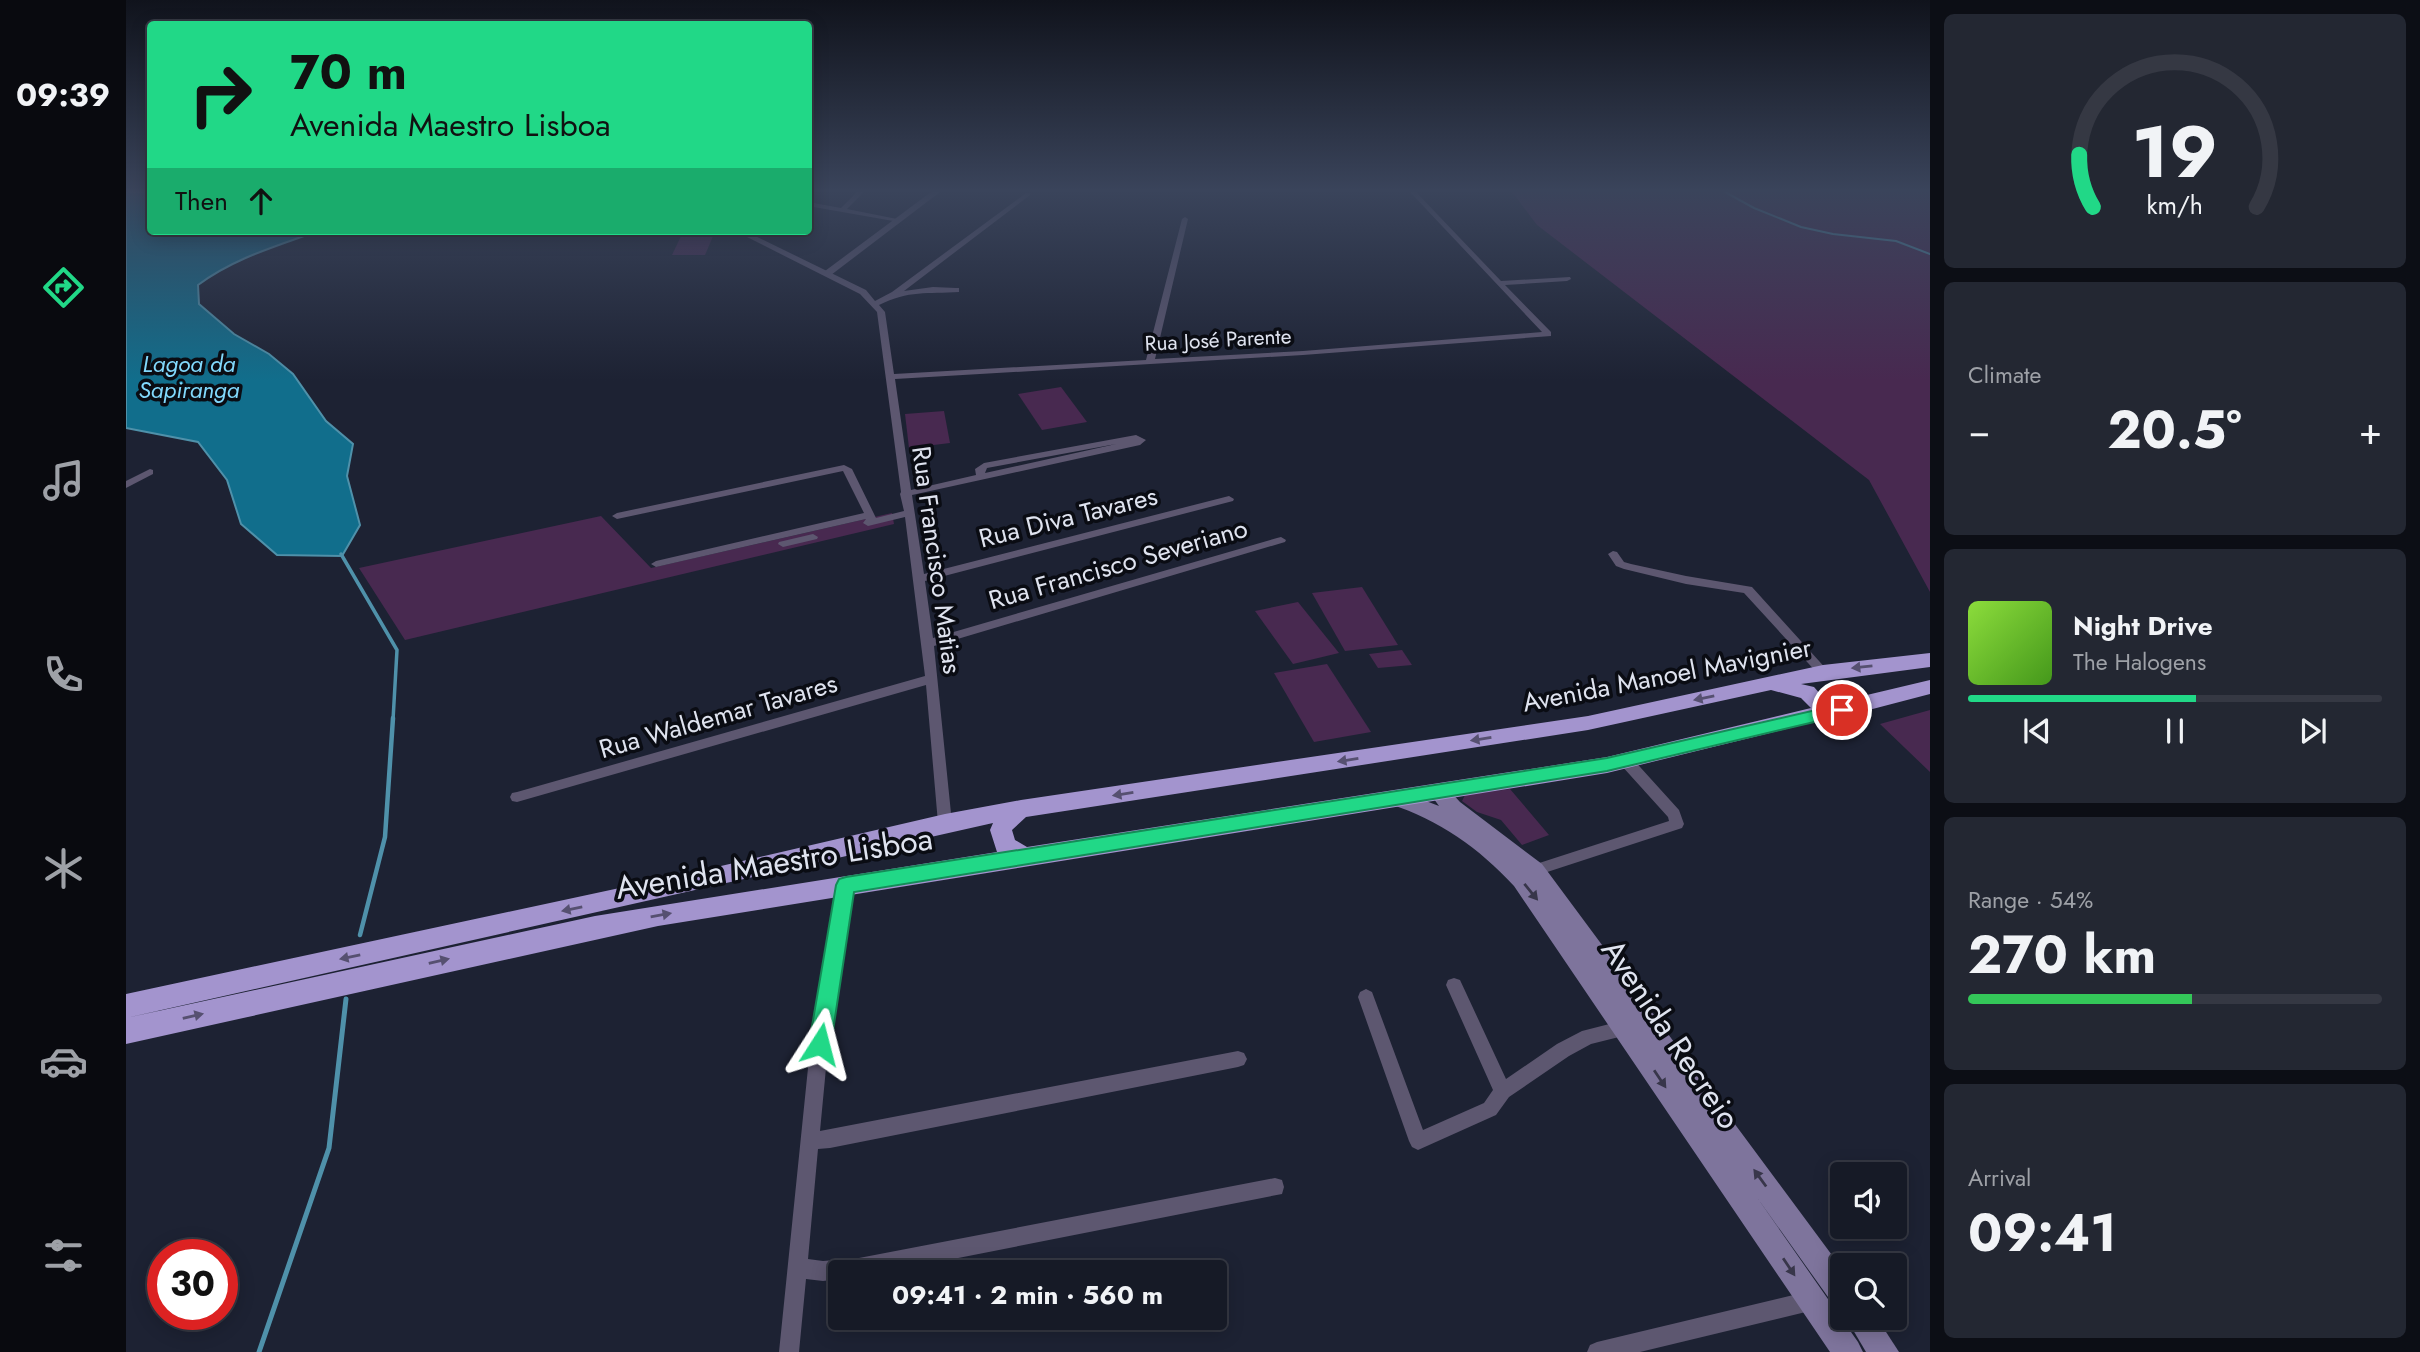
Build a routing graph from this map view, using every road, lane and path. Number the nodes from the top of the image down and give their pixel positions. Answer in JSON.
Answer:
{"nodes":[{"id":1,"x":790,"y":255,"type":"edge"},
{"id":2,"x":852,"y":255,"type":"edge"},
{"id":3,"x":949,"y":255,"type":"edge"},
{"id":4,"x":1176,"y":255,"type":"edge"},
{"id":5,"x":1472,"y":255,"type":"edge"},
{"id":6,"x":828,"y":273,"type":"junction"},
{"id":7,"x":1567,"y":279,"type":"dead end"},
{"id":8,"x":1498,"y":283,"type":"junction"},
{"id":9,"x":956,"y":290,"type":"dead end"},
{"id":10,"x":895,"y":294,"type":"junction"},
{"id":11,"x":876,"y":304,"type":"junction"},
{"id":12,"x":1150,"y":361,"type":"junction"},
{"id":13,"x":891,"y":377,"type":"junction"},
{"id":14,"x":150,"y":472,"type":"dead end"},
{"id":15,"x":981,"y":477,"type":"junction"},
{"id":16,"x":126,"y":485,"type":"edge"},
{"id":17,"x":905,"y":494,"type":"junction"},
{"id":18,"x":1229,"y":499,"type":"dead end"},
{"id":19,"x":908,"y":513,"type":"junction"},
{"id":20,"x":617,"y":516,"type":"dead end"},
{"id":21,"x":871,"y":519,"type":"junction"},
{"id":22,"x":1281,"y":540,"type":"dead end"},
{"id":23,"x":783,"y":544,"type":"dead end"},
{"id":24,"x":1612,"y":554,"type":"dead end"},
{"id":25,"x":656,"y":564,"type":"dead end"},
{"id":26,"x":918,"y":579,"type":"junction"},
{"id":27,"x":928,"y":644,"type":"junction"},
{"id":28,"x":1930,"y":660,"type":"edge"},
{"id":29,"x":1823,"y":672,"type":"junction"},
{"id":30,"x":931,"y":679,"type":"junction"},
{"id":31,"x":1771,"y":684,"type":"junction"},
{"id":32,"x":1930,"y":687,"type":"edge"},
{"id":33,"x":1819,"y":716,"type":"junction"},
{"id":34,"x":1416,"y":750,"type":"joint"},
{"id":35,"x":1626,"y":761,"type":"junction"},
{"id":36,"x":1439,"y":792,"type":"junction"},
{"id":37,"x":517,"y":797,"type":"dead end"},
{"id":38,"x":1397,"y":798,"type":"junction"},
{"id":39,"x":1022,"y":809,"type":"junction"},
{"id":40,"x":945,"y":823,"type":"junction"},
{"id":41,"x":1024,"y":857,"type":"junction"},
{"id":42,"x":1535,"y":870,"type":"junction"},
{"id":43,"x":846,"y":885,"type":"junction"},
{"id":44,"x":1454,"y":985,"type":"dead end"},
{"id":45,"x":1366,"y":996,"type":"dead end"},
{"id":46,"x":126,"y":1006,"type":"edge"},
{"id":47,"x":1635,"y":1024,"type":"junction"},
{"id":48,"x":126,"y":1031,"type":"edge"},
{"id":49,"x":1238,"y":1059,"type":"dead end"},
{"id":50,"x":1503,"y":1091,"type":"junction"},
{"id":51,"x":810,"y":1140,"type":"junction"},
{"id":52,"x":1275,"y":1187,"type":"dead end"},
{"id":53,"x":797,"y":1268,"type":"junction"},
{"id":54,"x":1830,"y":1276,"type":"edge"},
{"id":55,"x":1830,"y":1295,"type":"edge"},
{"id":56,"x":1812,"y":1300,"type":"junction"},
{"id":57,"x":1868,"y":1330,"type":"edge"},
{"id":58,"x":789,"y":1352,"type":"edge"},
{"id":59,"x":1597,"y":1352,"type":"edge"},
{"id":60,"x":1848,"y":1352,"type":"edge"},
{"id":61,"x":1884,"y":1352,"type":"edge"}],
"edges":[{"from":1,"to":6,"type":"street"},
{"from":2,"to":6,"type":"street"},
{"from":3,"to":10,"type":"street"},
{"from":4,"to":12,"type":"street"},
{"from":5,"to":8,"type":"street"},
{"from":6,"to":11,"type":"street"},
{"from":7,"to":8,"type":"street"},
{"from":8,"to":12,"type":"street","name":"Rua José Parente"},
{"from":9,"to":10,"type":"street"},
{"from":10,"to":11,"type":"street"},
{"from":11,"to":13,"type":"street","name":"Rua Francisco Matias"},
{"from":12,"to":13,"type":"street","name":"Rua José Parente"},
{"from":13,"to":17,"type":"street","name":"Rua Francisco Matias"},
{"from":14,"to":16,"type":"street"},
{"from":15,"to":15,"type":"street"},
{"from":15,"to":17,"type":"street"},
{"from":17,"to":19,"type":"street","name":"Rua Francisco Matias"},
{"from":18,"to":26,"type":"street","name":"Rua Diva Tavares"},
{"from":19,"to":21,"type":"street"},
{"from":19,"to":26,"type":"street","name":"Rua Francisco Matias"},
{"from":20,"to":21,"type":"street"},
{"from":21,"to":23,"type":"street"},
{"from":21,"to":25,"type":"street"},
{"from":22,"to":27,"type":"street","name":"Rua Francisco Severiano"},
{"from":24,"to":29,"type":"street"},
{"from":26,"to":27,"type":"street","name":"Rua Francisco Matias"},
{"from":27,"to":30,"type":"street","name":"Rua Francisco Matias"},
{"from":28,"to":29,"type":"highway","name":"Avenida Manoel Mavignier","one_way":true},
{"from":29,"to":31,"type":"highway","name":"Avenida Manoel Mavignier"},
{"from":30,"to":37,"type":"street","name":"Rua Waldemar Tavares"},
{"from":30,"to":40,"type":"street","name":"Rua Francisco Matias"},
{"from":31,"to":33,"type":"highway"},
{"from":31,"to":34,"type":"highway","name":"Avenida Manoel Mavignier","one_way":true},
{"from":32,"to":33,"type":"highway"},
{"from":33,"to":35,"type":"highway"},
{"from":34,"to":39,"type":"highway","name":"Avenida Maestro Lisboa","one_way":true},
{"from":35,"to":36,"type":"highway"},
{"from":35,"to":42,"type":"street"},
{"from":36,"to":38,"type":"highway","name":"Avenida Maestro Lisboa"},
{"from":36,"to":42,"type":"main road","name":"Avenida Recreio"},
{"from":38,"to":41,"type":"highway","name":"Avenida Maestro Lisboa"},
{"from":38,"to":47,"type":"main road","name":"Avenida Recreio","one_way":true},
{"from":39,"to":40,"type":"highway","name":"Avenida Maestro Lisboa"},
{"from":39,"to":41,"type":"highway"},
{"from":40,"to":46,"type":"highway","name":"Avenida Maestro Lisboa","one_way":true},
{"from":41,"to":43,"type":"highway","name":"Avenida Maestro Lisboa"},
{"from":42,"to":47,"type":"main road","name":"Avenida Recreio"},
{"from":48,"to":43,"type":"highway","name":"Avenida Maestro Lisboa","one_way":true},
{"from":43,"to":51,"type":"street"},
{"from":44,"to":50,"type":"street"},
{"from":45,"to":50,"type":"street"},
{"from":47,"to":50,"type":"street"},
{"from":54,"to":47,"type":"main road","name":"Avenida Recreio","one_way":true},
{"from":47,"to":56,"type":"main road","name":"Avenida Recreio","one_way":true},
{"from":49,"to":51,"type":"street"},
{"from":51,"to":53,"type":"street"},
{"from":52,"to":53,"type":"street"},
{"from":53,"to":58,"type":"street"},
{"from":55,"to":56,"type":"street"},
{"from":56,"to":59,"type":"street"},
{"from":56,"to":60,"type":"main road","name":"Avenida Recreio"},
{"from":57,"to":61,"type":"main road"}]}
